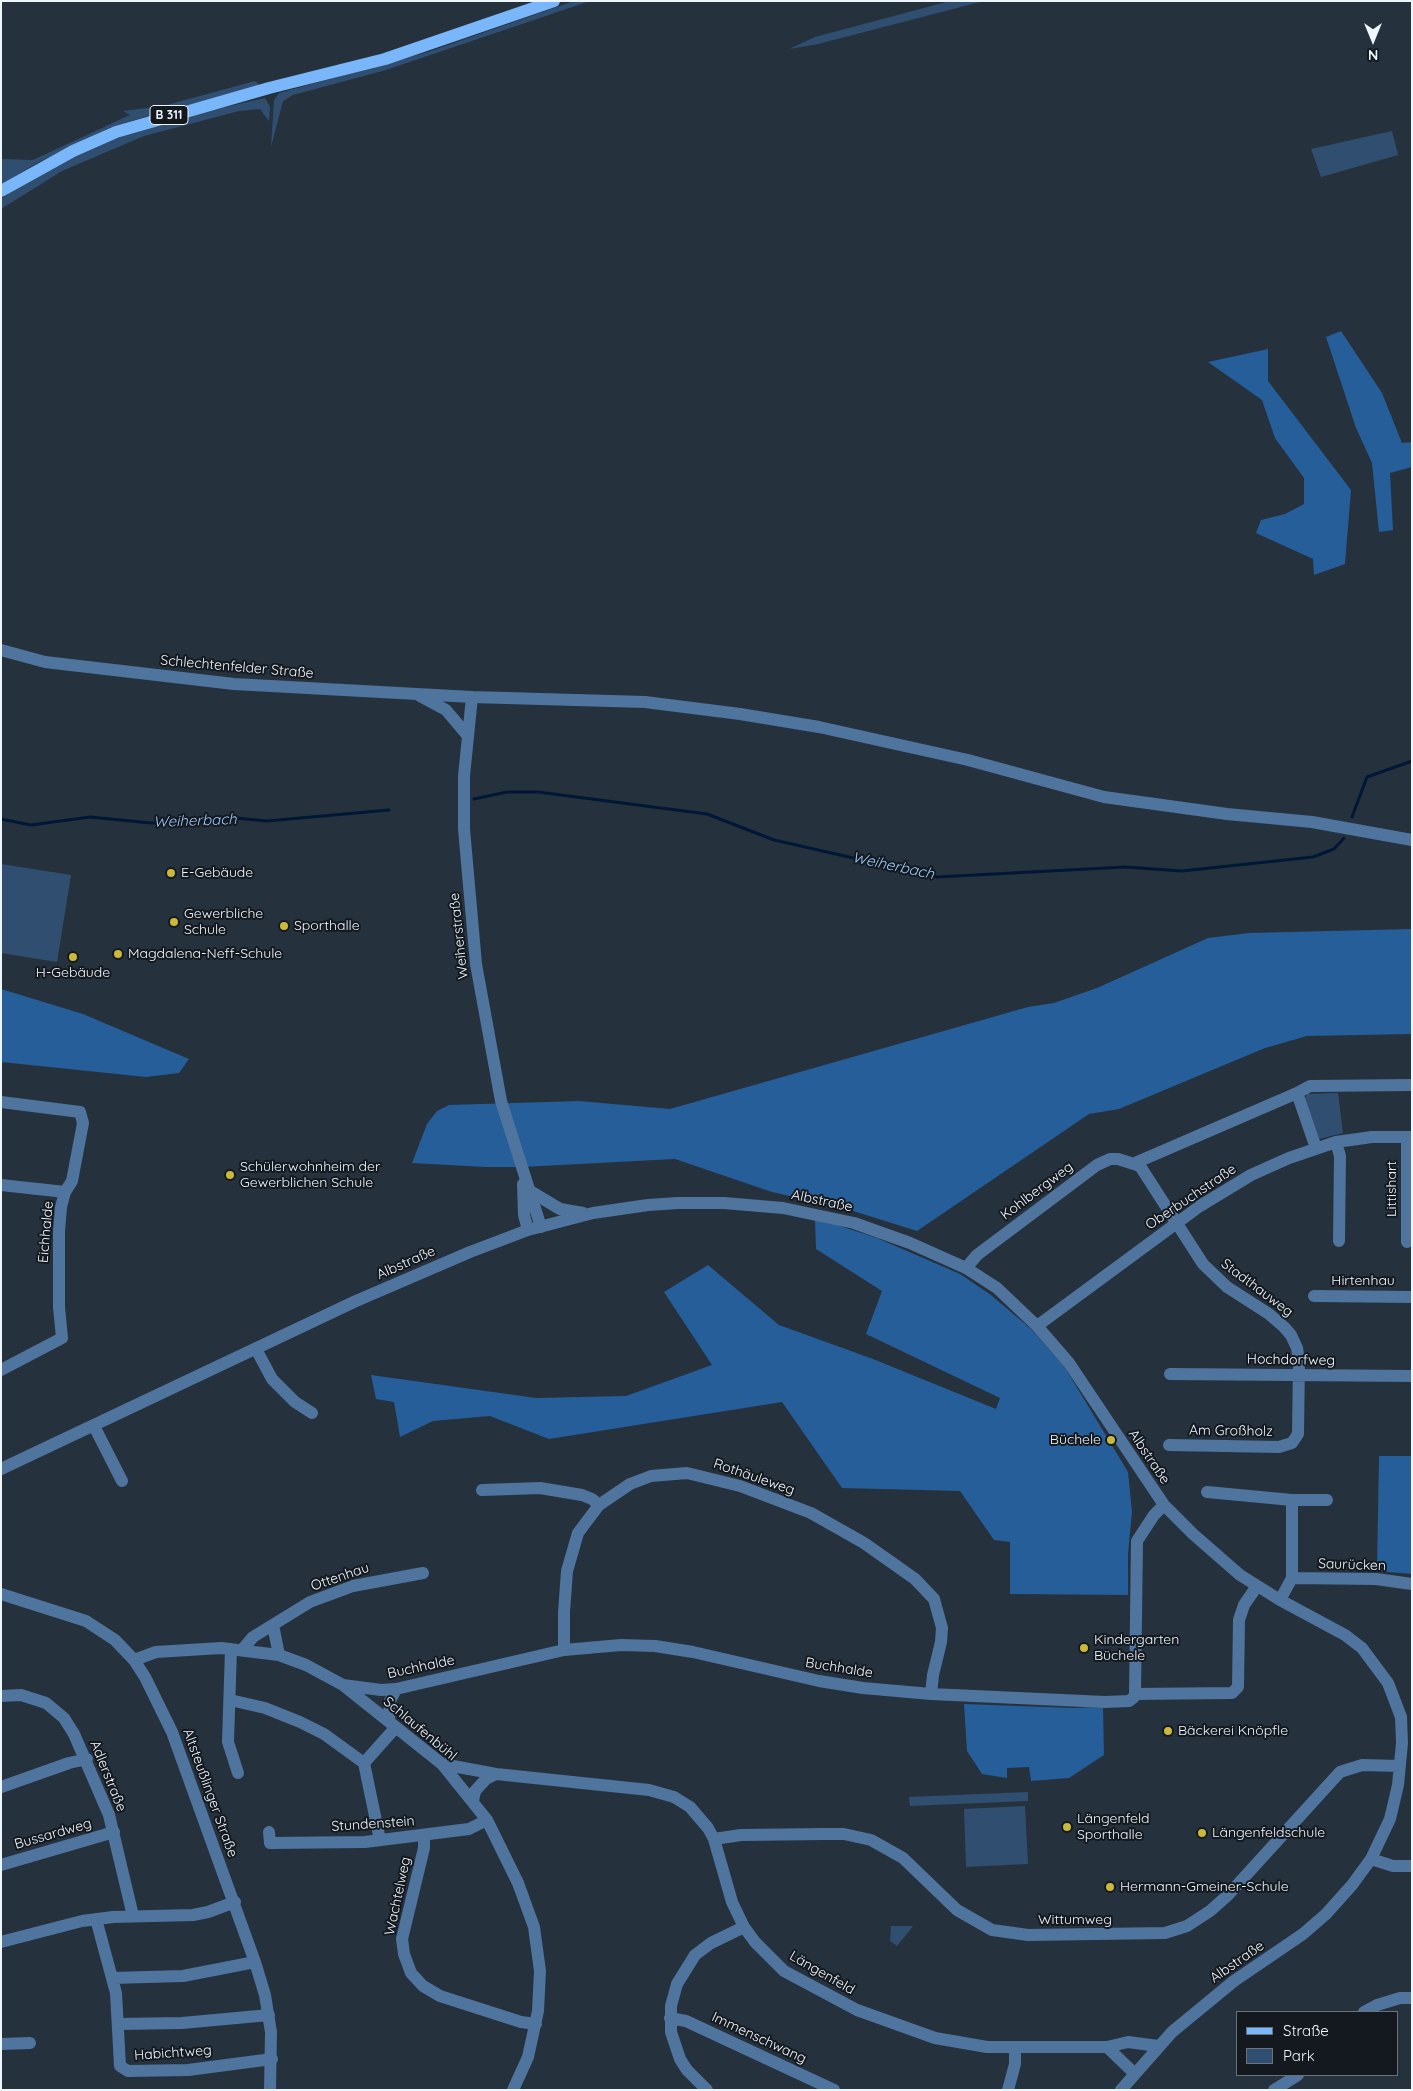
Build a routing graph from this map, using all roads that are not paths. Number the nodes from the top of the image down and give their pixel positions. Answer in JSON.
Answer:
{"nodes":[{"id":1,"x":554,"y":1,"type":"edge"},
{"id":2,"x":1,"y":191,"type":"edge"},
{"id":3,"x":1,"y":650,"type":"edge"},
{"id":4,"x":413,"y":693,"type":"junction"},
{"id":5,"x":472,"y":697,"type":"junction"},
{"id":6,"x":466,"y":735,"type":"junction"},
{"id":7,"x":1412,"y":840,"type":"edge"},
{"id":8,"x":1412,"y":1085,"type":"edge"},
{"id":9,"x":1297,"y":1093,"type":"junction"},
{"id":10,"x":1,"y":1102,"type":"edge"},
{"id":11,"x":1410,"y":1137,"type":"edge"},
{"id":12,"x":1336,"y":1142,"type":"junction"},
{"id":13,"x":1316,"y":1148,"type":"junction"},
{"id":14,"x":1135,"y":1163,"type":"junction"},
{"id":15,"x":522,"y":1167,"type":"junction"},
{"id":16,"x":1,"y":1185,"type":"edge"},
{"id":17,"x":530,"y":1191,"type":"junction"},
{"id":18,"x":65,"y":1192,"type":"junction"},
{"id":19,"x":593,"y":1214,"type":"junction"},
{"id":20,"x":1176,"y":1223,"type":"junction"},
{"id":21,"x":534,"y":1228,"type":"junction"},
{"id":22,"x":1339,"y":1241,"type":"dead end"},
{"id":23,"x":1407,"y":1242,"type":"dead end"},
{"id":24,"x":966,"y":1268,"type":"junction"},
{"id":25,"x":1314,"y":1296,"type":"dead end"},
{"id":26,"x":1412,"y":1297,"type":"edge"},
{"id":27,"x":1037,"y":1326,"type":"junction"},
{"id":28,"x":256,"y":1349,"type":"junction"},
{"id":29,"x":1,"y":1370,"type":"edge"},
{"id":30,"x":1170,"y":1374,"type":"dead end"},
{"id":31,"x":1300,"y":1375,"type":"junction"},
{"id":32,"x":1412,"y":1376,"type":"edge"},
{"id":33,"x":312,"y":1414,"type":"dead end"},
{"id":34,"x":94,"y":1426,"type":"junction"},
{"id":35,"x":1292,"y":1443,"type":"joint"},
{"id":36,"x":1169,"y":1445,"type":"dead end"},
{"id":37,"x":1,"y":1469,"type":"edge"},
{"id":38,"x":122,"y":1481,"type":"dead end"},
{"id":39,"x":482,"y":1490,"type":"dead end"},
{"id":40,"x":1207,"y":1492,"type":"dead end"},
{"id":41,"x":1292,"y":1500,"type":"junction"},
{"id":42,"x":1327,"y":1500,"type":"dead end"},
{"id":43,"x":599,"y":1505,"type":"junction"},
{"id":44,"x":1164,"y":1505,"type":"junction"},
{"id":45,"x":423,"y":1573,"type":"dead end"},
{"id":46,"x":1292,"y":1578,"type":"junction"},
{"id":47,"x":1412,"y":1584,"type":"edge"},
{"id":48,"x":1257,"y":1586,"type":"junction"},
{"id":49,"x":1,"y":1594,"type":"edge"},
{"id":50,"x":1280,"y":1600,"type":"junction"},
{"id":51,"x":273,"y":1625,"type":"junction"},
{"id":52,"x":236,"y":1649,"type":"junction"},
{"id":53,"x":564,"y":1650,"type":"junction"},
{"id":54,"x":279,"y":1655,"type":"junction"},
{"id":55,"x":134,"y":1660,"type":"junction"},
{"id":56,"x":343,"y":1685,"type":"junction"},
{"id":57,"x":396,"y":1689,"type":"junction"},
{"id":58,"x":931,"y":1694,"type":"junction"},
{"id":59,"x":1135,"y":1694,"type":"junction"},
{"id":60,"x":1,"y":1696,"type":"edge"},
{"id":61,"x":230,"y":1700,"type":"junction"},
{"id":62,"x":392,"y":1724,"type":"junction"},
{"id":63,"x":87,"y":1759,"type":"junction"},
{"id":64,"x":364,"y":1763,"type":"junction"},
{"id":65,"x":442,"y":1764,"type":"junction"},
{"id":66,"x":1400,"y":1766,"type":"junction"},
{"id":67,"x":238,"y":1774,"type":"dead end"},
{"id":68,"x":496,"y":1774,"type":"junction"},
{"id":69,"x":1,"y":1787,"type":"edge"},
{"id":70,"x":473,"y":1801,"type":"junction"},
{"id":71,"x":487,"y":1820,"type":"junction"},
{"id":72,"x":114,"y":1832,"type":"junction"},
{"id":73,"x":269,"y":1832,"type":"dead end"},
{"id":74,"x":424,"y":1836,"type":"junction"},
{"id":75,"x":714,"y":1839,"type":"junction"},
{"id":76,"x":380,"y":1840,"type":"junction"},
{"id":77,"x":1371,"y":1860,"type":"junction"},
{"id":78,"x":1,"y":1865,"type":"edge"},
{"id":79,"x":1412,"y":1866,"type":"edge"},
{"id":80,"x":235,"y":1902,"type":"junction"},
{"id":81,"x":133,"y":1916,"type":"junction"},
{"id":82,"x":96,"y":1919,"type":"junction"},
{"id":83,"x":744,"y":1926,"type":"junction"},
{"id":84,"x":1,"y":1942,"type":"edge"},
{"id":85,"x":255,"y":1962,"type":"junction"},
{"id":86,"x":112,"y":1978,"type":"junction"},
{"id":87,"x":1412,"y":1998,"type":"edge"},
{"id":88,"x":1366,"y":2011,"type":"edge"},
{"id":89,"x":269,"y":2015,"type":"junction"},
{"id":90,"x":670,"y":2018,"type":"junction"},
{"id":91,"x":119,"y":2024,"type":"junction"},
{"id":92,"x":536,"y":2024,"type":"junction"},
{"id":93,"x":30,"y":2043,"type":"dead end"},
{"id":94,"x":1,"y":2044,"type":"edge"},
{"id":95,"x":1158,"y":2046,"type":"junction"},
{"id":96,"x":1107,"y":2047,"type":"junction"},
{"id":97,"x":1015,"y":2048,"type":"junction"},
{"id":98,"x":272,"y":2059,"type":"junction"},
{"id":99,"x":1134,"y":2073,"type":"junction"},
{"id":100,"x":1296,"y":2076,"type":"edge"},
{"id":101,"x":270,"y":2090,"type":"edge"},
{"id":102,"x":513,"y":2090,"type":"edge"},
{"id":103,"x":707,"y":2090,"type":"edge"},
{"id":104,"x":834,"y":2090,"type":"edge"},
{"id":105,"x":1008,"y":2090,"type":"edge"},
{"id":106,"x":1121,"y":2090,"type":"edge"},
{"id":107,"x":1274,"y":2090,"type":"edge"}],
"edges":[{"from":1,"to":2,"type":"main road","number":"B 311"},
{"from":3,"to":4,"type":"street","name":"Schlechtenfelder Straße"},
{"from":4,"to":5,"type":"street","name":"Schlechtenfelder Straße"},
{"from":4,"to":6,"type":"street"},
{"from":5,"to":6,"type":"street","name":"Weiherstraße"},
{"from":5,"to":7,"type":"street","name":"Schlechtenfelder Straße"},
{"from":6,"to":15,"type":"street","name":"Weiherstraße"},
{"from":8,"to":9,"type":"street"},
{"from":9,"to":13,"type":"street"},
{"from":9,"to":14,"type":"street"},
{"from":10,"to":18,"type":"street"},
{"from":11,"to":12,"type":"street","name":"Oberbuchstraße"},
{"from":11,"to":23,"type":"street","name":"Littishart"},
{"from":12,"to":13,"type":"street","name":"Oberbuchstraße"},
{"from":12,"to":22,"type":"street"},
{"from":13,"to":20,"type":"street","name":"Oberbuchstraße"},
{"from":14,"to":20,"type":"street"},
{"from":14,"to":24,"type":"street","name":"Kohlbergweg"},
{"from":15,"to":17,"type":"street","name":"Weiherstraße"},
{"from":15,"to":21,"type":"street","name":"Weiherstraße"},
{"from":16,"to":18,"type":"street","name":"Eichhalde"},
{"from":17,"to":19,"type":"street"},
{"from":17,"to":21,"type":"street","name":"Weiherstraße"},
{"from":18,"to":29,"type":"street","name":"Eichhalde"},
{"from":19,"to":21,"type":"street","name":"Albstraße"},
{"from":19,"to":24,"type":"street","name":"Albstraße"},
{"from":20,"to":27,"type":"street","name":"Oberbuchstraße"},
{"from":20,"to":31,"type":"street","name":"Stadthauweg"},
{"from":21,"to":28,"type":"street","name":"Albstraße"},
{"from":24,"to":27,"type":"street","name":"Albstraße"},
{"from":25,"to":26,"type":"street","name":"Hirtenhau"},
{"from":27,"to":44,"type":"street","name":"Albstraße"},
{"from":28,"to":33,"type":"street"},
{"from":28,"to":34,"type":"street","name":"Albstraße"},
{"from":30,"to":31,"type":"street","name":"Hochdorfweg"},
{"from":31,"to":32,"type":"street","name":"Hochdorfweg"},
{"from":31,"to":35,"type":"street","name":"Stadthauweg"},
{"from":34,"to":37,"type":"street","name":"Albstraße"},
{"from":34,"to":38,"type":"street"},
{"from":35,"to":36,"type":"street","name":"Am Großholz"},
{"from":39,"to":43,"type":"street"},
{"from":40,"to":41,"type":"street"},
{"from":41,"to":42,"type":"street"},
{"from":41,"to":46,"type":"street"},
{"from":43,"to":53,"type":"street","name":"Rothäuleweg"},
{"from":43,"to":58,"type":"street","name":"Rothäuleweg"},
{"from":44,"to":48,"type":"street","name":"Albstraße"},
{"from":44,"to":59,"type":"street"},
{"from":45,"to":51,"type":"street","name":"Ottenhau"},
{"from":46,"to":47,"type":"street","name":"Saurücken"},
{"from":46,"to":50,"type":"street"},
{"from":48,"to":50,"type":"street","name":"Albstraße"},
{"from":48,"to":59,"type":"street"},
{"from":49,"to":55,"type":"street","name":"Altsteußlinger Straße"},
{"from":50,"to":66,"type":"street","name":"Albstraße"},
{"from":51,"to":52,"type":"street","name":"Ottenhau"},
{"from":51,"to":54,"type":"street"},
{"from":52,"to":54,"type":"street","name":"Schlaufenbühl"},
{"from":52,"to":55,"type":"street","name":"Schlaufenbühl"},
{"from":52,"to":61,"type":"street"},
{"from":53,"to":57,"type":"street","name":"Buchhalde"},
{"from":53,"to":58,"type":"street","name":"Buchhalde"},
{"from":54,"to":56,"type":"street","name":"Schlaufenbühl"},
{"from":55,"to":80,"type":"street","name":"Altsteußlinger Straße"},
{"from":56,"to":57,"type":"street","name":"Buchhalde"},
{"from":56,"to":62,"type":"street","name":"Schlaufenbühl"},
{"from":57,"to":62,"type":"street"},
{"from":58,"to":59,"type":"street","name":"Buchhalde"},
{"from":60,"to":63,"type":"street","name":"Adlerstraße"},
{"from":61,"to":64,"type":"street"},
{"from":61,"to":67,"type":"street"},
{"from":62,"to":64,"type":"street"},
{"from":62,"to":65,"type":"street","name":"Schlaufenbühl"},
{"from":63,"to":69,"type":"street"},
{"from":63,"to":72,"type":"street","name":"Adlerstraße"},
{"from":64,"to":76,"type":"street"},
{"from":65,"to":68,"type":"street","name":"Längenfeld"},
{"from":65,"to":70,"type":"street","name":"Schlaufenbühl"},
{"from":66,"to":75,"type":"street","name":"Wittumweg"},
{"from":66,"to":77,"type":"street","name":"Albstraße"},
{"from":68,"to":70,"type":"street"},
{"from":68,"to":75,"type":"street","name":"Längenfeld"},
{"from":70,"to":71,"type":"street","name":"Schlaufenbühl"},
{"from":71,"to":74,"type":"street","name":"Stundenstein"},
{"from":71,"to":92,"type":"street","name":"Schlaufenbühl"},
{"from":72,"to":78,"type":"street","name":"Bussardweg"},
{"from":72,"to":81,"type":"street","name":"Adlerstraße"},
{"from":73,"to":76,"type":"street","name":"Stundenstein"},
{"from":74,"to":76,"type":"street","name":"Stundenstein"},
{"from":74,"to":92,"type":"street","name":"Wachtelweg"},
{"from":75,"to":83,"type":"street","name":"Längenfeld"},
{"from":77,"to":79,"type":"street"},
{"from":77,"to":95,"type":"street","name":"Albstraße"},
{"from":80,"to":81,"type":"street"},
{"from":80,"to":85,"type":"street","name":"Altsteußlinger Straße"},
{"from":81,"to":82,"type":"street"},
{"from":82,"to":84,"type":"street"},
{"from":82,"to":86,"type":"street","name":"Habichtweg"},
{"from":83,"to":90,"type":"street"},
{"from":83,"to":97,"type":"street","name":"Längenfeld"},
{"from":85,"to":86,"type":"street"},
{"from":85,"to":89,"type":"street","name":"Altsteußlinger Straße"},
{"from":86,"to":91,"type":"street","name":"Habichtweg"},
{"from":87,"to":88,"type":"street"},
{"from":89,"to":91,"type":"street"},
{"from":89,"to":98,"type":"street","name":"Altsteußlinger Straße"},
{"from":90,"to":103,"type":"street"},
{"from":90,"to":104,"type":"street","name":"Immenschwang"},
{"from":91,"to":98,"type":"street","name":"Habichtweg"},
{"from":92,"to":102,"type":"street","name":"Schlaufenbühl"},
{"from":93,"to":94,"type":"street"},
{"from":95,"to":96,"type":"street","name":"Längenfeld"},
{"from":95,"to":99,"type":"street","name":"Albstraße"},
{"from":96,"to":97,"type":"street","name":"Längenfeld"},
{"from":96,"to":99,"type":"street"},
{"from":97,"to":105,"type":"street"},
{"from":98,"to":101,"type":"street","name":"Altsteußlinger Straße"},
{"from":99,"to":106,"type":"street","name":"Albstraße"},
{"from":100,"to":107,"type":"street"}]}
